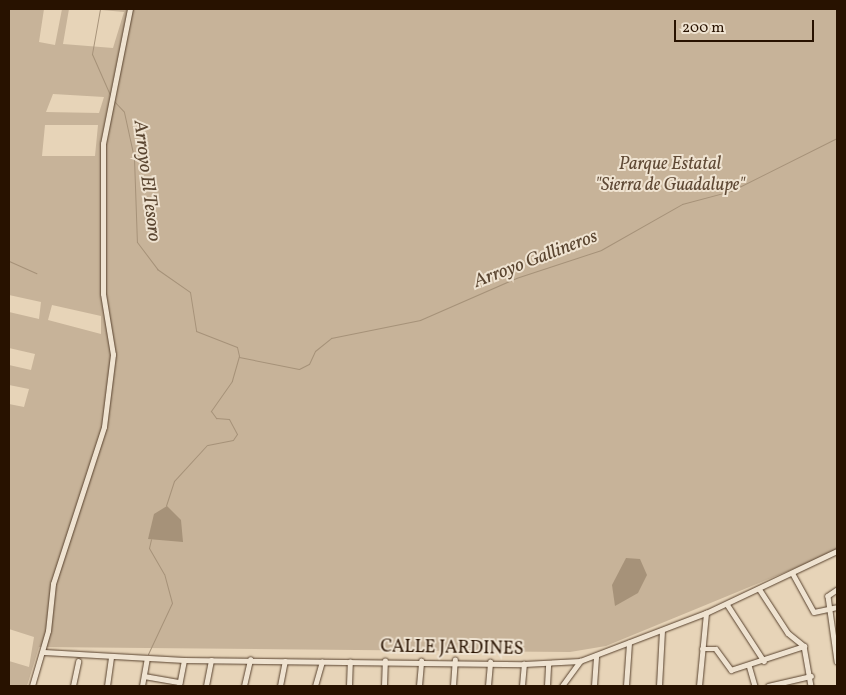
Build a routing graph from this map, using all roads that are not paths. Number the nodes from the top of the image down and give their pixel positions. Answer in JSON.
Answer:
{"nodes":[{"id":1,"x":130,"y":9,"type":"edge"},
{"id":2,"x":837,"y":551,"type":"edge"},
{"id":3,"x":793,"y":574,"type":"junction"},
{"id":4,"x":760,"y":590,"type":"junction"},
{"id":5,"x":837,"y":590,"type":"edge"},
{"id":6,"x":727,"y":604,"type":"junction"},
{"id":7,"x":837,"y":607,"type":"edge"},
{"id":8,"x":832,"y":608,"type":"junction"},
{"id":9,"x":706,"y":613,"type":"junction"},
{"id":10,"x":662,"y":631,"type":"junction"},
{"id":11,"x":629,"y":643,"type":"junction"},
{"id":12,"x":804,"y":646,"type":"junction"},
{"id":13,"x":702,"y":649,"type":"junction"},
{"id":14,"x":44,"y":652,"type":"junction"},
{"id":15,"x":596,"y":656,"type":"junction"},
{"id":16,"x":111,"y":658,"type":"junction"},
{"id":17,"x":147,"y":659,"type":"junction"},
{"id":18,"x":184,"y":660,"type":"junction"},
{"id":19,"x":212,"y":660,"type":"junction"},
{"id":20,"x":250,"y":660,"type":"junction"},
{"id":21,"x":455,"y":660,"type":"junction"},
{"id":22,"x":837,"y":660,"type":"edge"},
{"id":23,"x":285,"y":661,"type":"junction"},
{"id":24,"x":385,"y":661,"type":"junction"},
{"id":25,"x":421,"y":661,"type":"junction"},
{"id":26,"x":580,"y":661,"type":"junction"},
{"id":27,"x":78,"y":662,"type":"dead end"},
{"id":28,"x":322,"y":662,"type":"junction"},
{"id":29,"x":350,"y":662,"type":"junction"},
{"id":30,"x":490,"y":662,"type":"junction"},
{"id":31,"x":764,"y":662,"type":"junction"},
{"id":32,"x":524,"y":664,"type":"junction"},
{"id":33,"x":548,"y":664,"type":"junction"},
{"id":34,"x":749,"y":665,"type":"junction"},
{"id":35,"x":144,"y":676,"type":"junction"},
{"id":36,"x":811,"y":676,"type":"junction"},
{"id":37,"x":179,"y":684,"type":"edge"},
{"id":38,"x":32,"y":686,"type":"edge"},
{"id":39,"x":73,"y":686,"type":"edge"},
{"id":40,"x":107,"y":686,"type":"edge"},
{"id":41,"x":142,"y":686,"type":"edge"},
{"id":42,"x":206,"y":686,"type":"edge"},
{"id":43,"x":244,"y":686,"type":"edge"},
{"id":44,"x":280,"y":686,"type":"edge"},
{"id":45,"x":314,"y":686,"type":"edge"},
{"id":46,"x":349,"y":686,"type":"edge"},
{"id":47,"x":384,"y":686,"type":"edge"},
{"id":48,"x":419,"y":686,"type":"edge"},
{"id":49,"x":453,"y":686,"type":"edge"},
{"id":50,"x":488,"y":686,"type":"edge"},
{"id":51,"x":522,"y":686,"type":"edge"},
{"id":52,"x":547,"y":686,"type":"edge"},
{"id":53,"x":562,"y":686,"type":"edge"},
{"id":54,"x":594,"y":686,"type":"edge"},
{"id":55,"x":626,"y":686,"type":"edge"},
{"id":56,"x":659,"y":686,"type":"edge"},
{"id":57,"x":698,"y":686,"type":"edge"},
{"id":58,"x":755,"y":686,"type":"edge"},
{"id":59,"x":768,"y":686,"type":"edge"},
{"id":60,"x":811,"y":686,"type":"edge"}],
"edges":[{"from":1,"to":14,"type":"street"},
{"from":2,"to":3,"type":"street","name":"CALLE JARDINES"},
{"from":3,"to":4,"type":"street","name":"CALLE JARDINES"},
{"from":3,"to":8,"type":"street"},
{"from":4,"to":6,"type":"street","name":"CALLE JARDINES"},
{"from":4,"to":12,"type":"street"},
{"from":5,"to":8,"type":"street"},
{"from":6,"to":9,"type":"street","name":"CALLE JARDINES"},
{"from":6,"to":31,"type":"street"},
{"from":7,"to":8,"type":"street"},
{"from":8,"to":22,"type":"street"},
{"from":9,"to":10,"type":"street","name":"CALLE JARDINES"},
{"from":9,"to":13,"type":"street"},
{"from":10,"to":11,"type":"street","name":"CALLE JARDINES"},
{"from":10,"to":56,"type":"street"},
{"from":11,"to":15,"type":"street","name":"CALLE JARDINES"},
{"from":11,"to":55,"type":"street"},
{"from":12,"to":31,"type":"street"},
{"from":12,"to":36,"type":"street"},
{"from":13,"to":34,"type":"street"},
{"from":13,"to":57,"type":"street"},
{"from":14,"to":16,"type":"street","name":"CALLE JARDINES"},
{"from":14,"to":38,"type":"street"},
{"from":15,"to":26,"type":"street","name":"CALLE JARDINES"},
{"from":15,"to":54,"type":"street"},
{"from":16,"to":17,"type":"street","name":"CALLE JARDINES"},
{"from":16,"to":40,"type":"street"},
{"from":17,"to":18,"type":"street","name":"CALLE JARDINES"},
{"from":17,"to":35,"type":"street"},
{"from":18,"to":19,"type":"street","name":"CALLE JARDINES"},
{"from":18,"to":37,"type":"street"},
{"from":19,"to":20,"type":"street","name":"CALLE JARDINES"},
{"from":19,"to":42,"type":"street"},
{"from":20,"to":23,"type":"street","name":"CALLE JARDINES"},
{"from":20,"to":43,"type":"street"},
{"from":21,"to":25,"type":"street","name":"CALLE JARDINES"},
{"from":21,"to":30,"type":"street","name":"CALLE JARDINES"},
{"from":21,"to":49,"type":"street"},
{"from":23,"to":28,"type":"street","name":"CALLE JARDINES"},
{"from":23,"to":44,"type":"street"},
{"from":24,"to":25,"type":"street","name":"CALLE JARDINES"},
{"from":24,"to":29,"type":"street","name":"CALLE JARDINES"},
{"from":24,"to":47,"type":"street"},
{"from":25,"to":48,"type":"street"},
{"from":26,"to":33,"type":"street","name":"CALLE JARDINES"},
{"from":26,"to":53,"type":"street"},
{"from":27,"to":39,"type":"street"},
{"from":28,"to":29,"type":"street","name":"CALLE JARDINES"},
{"from":28,"to":45,"type":"street"},
{"from":29,"to":46,"type":"street"},
{"from":30,"to":32,"type":"street","name":"CALLE JARDINES"},
{"from":30,"to":50,"type":"street"},
{"from":31,"to":34,"type":"street"},
{"from":32,"to":33,"type":"street","name":"CALLE JARDINES"},
{"from":32,"to":51,"type":"street"},
{"from":33,"to":52,"type":"street"},
{"from":34,"to":58,"type":"street"},
{"from":35,"to":37,"type":"street"},
{"from":35,"to":41,"type":"street"},
{"from":36,"to":59,"type":"street"},
{"from":36,"to":60,"type":"street"}]}
